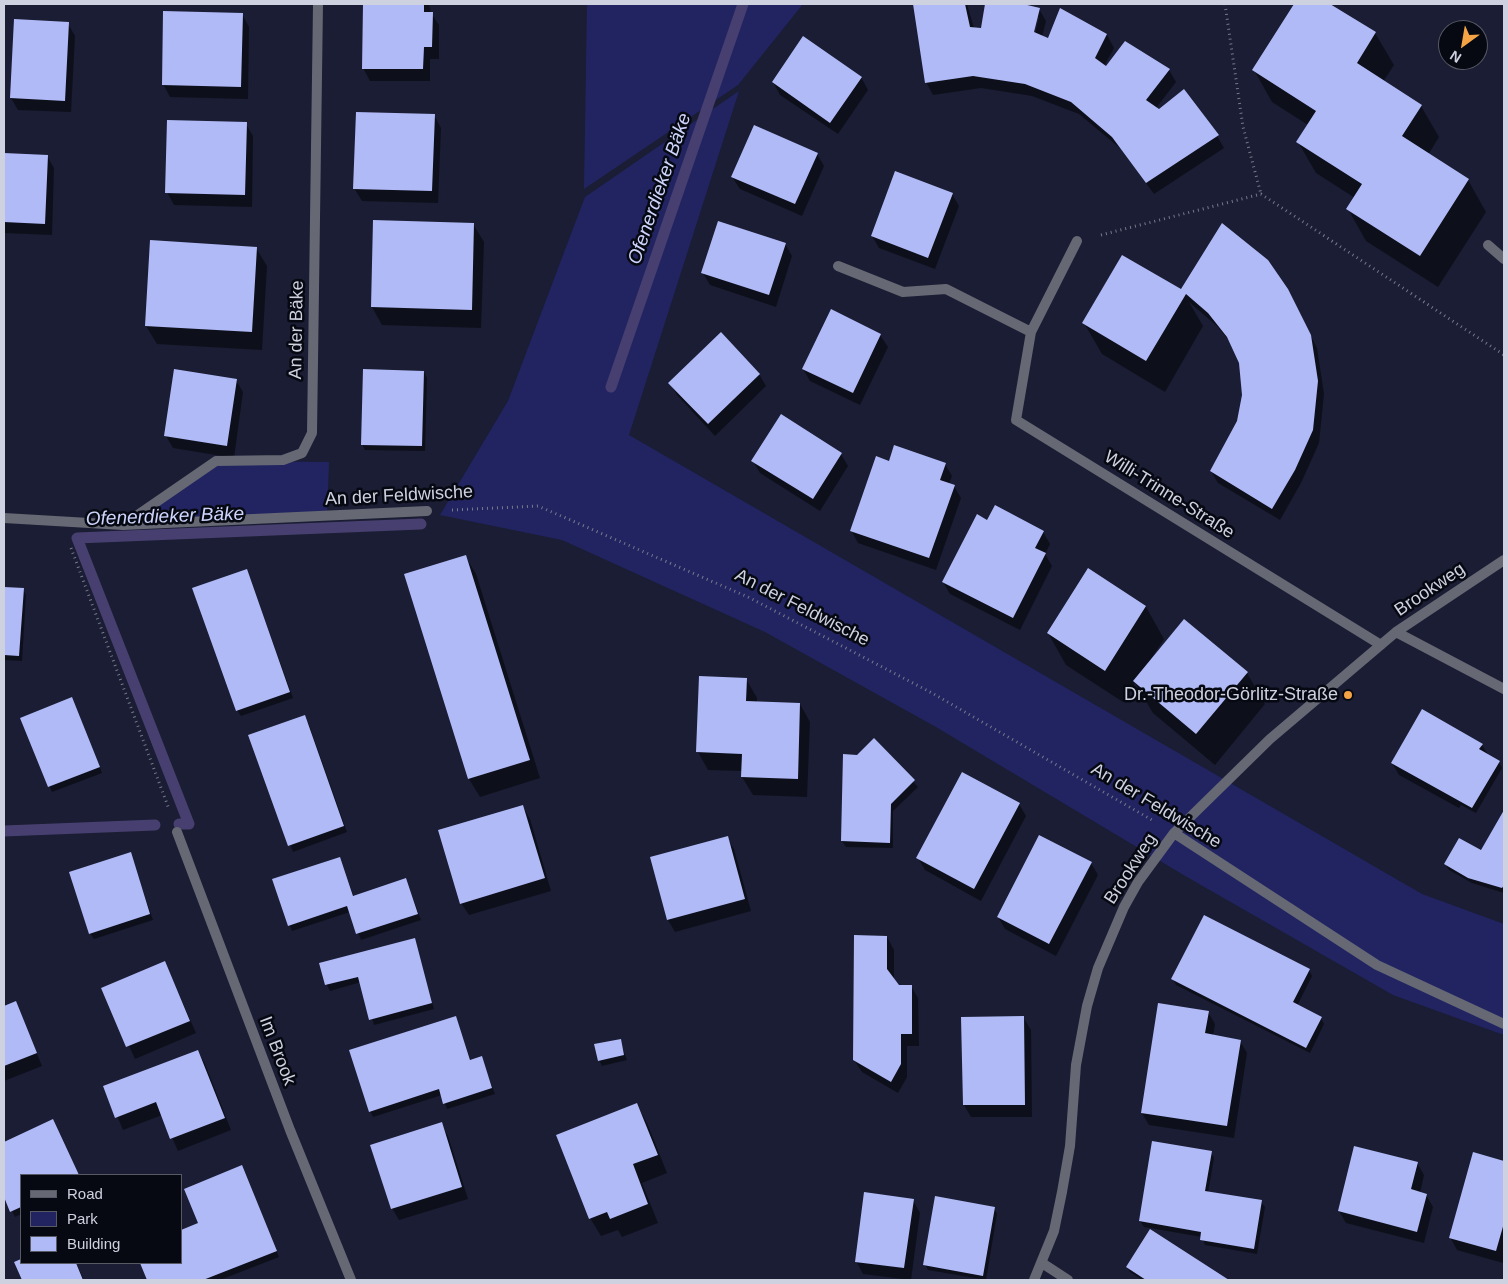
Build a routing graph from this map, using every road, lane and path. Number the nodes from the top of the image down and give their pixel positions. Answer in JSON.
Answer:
{"nodes":[{"id":1,"x":318,"y":4,"type":"edge"},
{"id":2,"x":1225,"y":4,"type":"edge"},
{"id":3,"x":1261,"y":194,"type":"junction"},
{"id":4,"x":1077,"y":241,"type":"joint"},
{"id":5,"x":1488,"y":245,"type":"dead end"},
{"id":6,"x":1504,"y":260,"type":"edge"},
{"id":7,"x":838,"y":266,"type":"dead end"},
{"id":8,"x":1031,"y":332,"type":"junction"},
{"id":9,"x":1504,"y":355,"type":"edge"},
{"id":10,"x":427,"y":511,"type":"joint"},
{"id":11,"x":4,"y":518,"type":"edge"},
{"id":12,"x":61,"y":522,"type":"junction"},
{"id":13,"x":123,"y":525,"type":"junction"},
{"id":14,"x":1504,"y":560,"type":"edge"},
{"id":15,"x":1396,"y":632,"type":"junction"},
{"id":16,"x":1381,"y":645,"type":"junction"},
{"id":17,"x":1504,"y":689,"type":"edge"},
{"id":18,"x":178,"y":832,"type":"joint"},
{"id":19,"x":1174,"y":833,"type":"junction"},
{"id":20,"x":1504,"y":1024,"type":"edge"},
{"id":21,"x":1042,"y":1263,"type":"junction"},
{"id":22,"x":351,"y":1280,"type":"edge"},
{"id":23,"x":1034,"y":1280,"type":"edge"},
{"id":24,"x":1068,"y":1280,"type":"edge"}],
"edges":[{"from":1,"to":13,"type":"street","name":"An der Bäke"},
{"from":2,"to":3,"type":"path"},
{"from":3,"to":4,"type":"path"},
{"from":3,"to":9,"type":"path"},
{"from":4,"to":8,"type":"street","name":"Willi-Trinne-Straße"},
{"from":5,"to":6,"type":"street"},
{"from":7,"to":8,"type":"street"},
{"from":8,"to":16,"type":"street","name":"Willi-Trinne-Straße"},
{"from":10,"to":13,"type":"street","name":"An der Feldwische"},
{"from":10,"to":19,"type":"path","name":"An der Feldwische"},
{"from":11,"to":12,"type":"street","name":"An der Feldwische"},
{"from":12,"to":13,"type":"street","name":"An der Feldwische"},
{"from":12,"to":18,"type":"path"},
{"from":14,"to":15,"type":"street","name":"Brookweg"},
{"from":15,"to":16,"type":"street","name":"Brookweg"},
{"from":15,"to":17,"type":"street"},
{"from":16,"to":19,"type":"street","name":"Brookweg"},
{"from":18,"to":22,"type":"street","name":"Im Brook"},
{"from":19,"to":20,"type":"street","name":"An der Feldwische"},
{"from":19,"to":21,"type":"street","name":"Brookweg"},
{"from":21,"to":23,"type":"street","name":"Brookweg"},
{"from":21,"to":24,"type":"street"}]}
